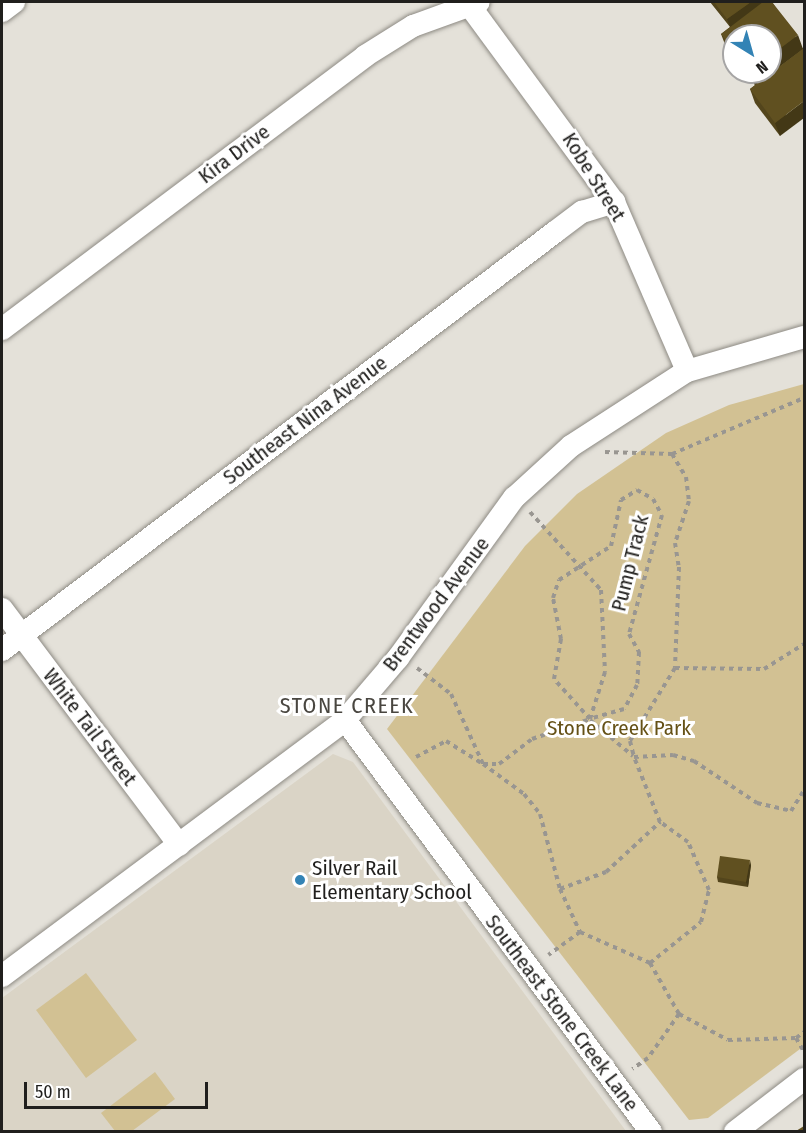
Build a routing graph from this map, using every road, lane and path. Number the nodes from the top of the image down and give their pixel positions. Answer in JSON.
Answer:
{"nodes":[{"id":1,"x":14,"y":2,"type":"edge"},
{"id":2,"x":472,"y":3,"type":"edge"},
{"id":3,"x":2,"y":11,"type":"edge"},
{"id":4,"x":614,"y":202,"type":"junction"},
{"id":5,"x":2,"y":329,"type":"edge"},
{"id":6,"x":804,"y":337,"type":"edge"},
{"id":7,"x":687,"y":372,"type":"junction"},
{"id":8,"x":804,"y":398,"type":"edge"},
{"id":9,"x":601,"y":452,"type":"dead end"},
{"id":10,"x":672,"y":454,"type":"junction"},
{"id":11,"x":514,"y":498,"type":"junction"},
{"id":12,"x":583,"y":564,"type":"junction"},
{"id":13,"x":2,"y":609,"type":"edge"},
{"id":14,"x":21,"y":635,"type":"junction"},
{"id":15,"x":804,"y":644,"type":"edge"},
{"id":16,"x":2,"y":650,"type":"edge"},
{"id":17,"x":398,"y":658,"type":"junction"},
{"id":18,"x":675,"y":668,"type":"junction"},
{"id":19,"x":590,"y":719,"type":"junction"},
{"id":20,"x":345,"y":720,"type":"junction"},
{"id":21,"x":416,"y":757,"type":"dead end"},
{"id":22,"x":634,"y":758,"type":"junction"},
{"id":23,"x":483,"y":764,"type":"junction"},
{"id":24,"x":804,"y":790,"type":"edge"},
{"id":25,"x":660,"y":822,"type":"junction"},
{"id":26,"x":179,"y":845,"type":"junction"},
{"id":27,"x":560,"y":889,"type":"junction"},
{"id":28,"x":580,"y":932,"type":"junction"},
{"id":29,"x":650,"y":963,"type":"junction"},
{"id":30,"x":530,"y":969,"type":"junction"},
{"id":31,"x":2,"y":976,"type":"edge"},
{"id":32,"x":679,"y":1014,"type":"junction"},
{"id":33,"x":804,"y":1032,"type":"edge"},
{"id":34,"x":796,"y":1038,"type":"junction"},
{"id":35,"x":804,"y":1052,"type":"edge"},
{"id":36,"x":804,"y":1079,"type":"edge"},
{"id":37,"x":614,"y":1082,"type":"junction"},
{"id":38,"x":651,"y":1131,"type":"edge"},
{"id":39,"x":735,"y":1131,"type":"edge"}],
"edges":[{"from":1,"to":3,"type":"street"},
{"from":2,"to":4,"type":"street","name":"Kobe Street"},
{"from":2,"to":5,"type":"street","name":"Kira Drive"},
{"from":4,"to":7,"type":"street","name":"Kobe Street"},
{"from":4,"to":14,"type":"street","name":"Southeast Nina Avenue"},
{"from":6,"to":7,"type":"street","name":"Brentwood Avenue"},
{"from":7,"to":11,"type":"street","name":"Brentwood Avenue"},
{"from":8,"to":10,"type":"path"},
{"from":9,"to":10,"type":"path"},
{"from":10,"to":18,"type":"path"},
{"from":11,"to":12,"type":"path"},
{"from":11,"to":17,"type":"street","name":"Brentwood Avenue"},
{"from":12,"to":19,"type":"path"},
{"from":12,"to":19,"type":"path","name":"Pump Track"},
{"from":12,"to":19,"type":"path","name":"Pump Track"},
{"from":13,"to":14,"type":"street","name":"White Tail Street"},
{"from":14,"to":16,"type":"street","name":"Southeast Nina Avenue"},
{"from":14,"to":26,"type":"street","name":"White Tail Street"},
{"from":15,"to":18,"type":"path"},
{"from":17,"to":20,"type":"street","name":"Brentwood Avenue"},
{"from":17,"to":23,"type":"path"},
{"from":18,"to":22,"type":"path"},
{"from":19,"to":22,"type":"path"},
{"from":19,"to":23,"type":"path"},
{"from":20,"to":26,"type":"street","name":"Brentwood Avenue"},
{"from":20,"to":30,"type":"street","name":"Southeast Stone Creek Lane"},
{"from":21,"to":23,"type":"path"},
{"from":22,"to":24,"type":"path"},
{"from":22,"to":25,"type":"path"},
{"from":23,"to":27,"type":"path"},
{"from":25,"to":27,"type":"path"},
{"from":25,"to":29,"type":"path"},
{"from":26,"to":31,"type":"street","name":"Brentwood Avenue"},
{"from":27,"to":28,"type":"path"},
{"from":28,"to":29,"type":"path"},
{"from":28,"to":30,"type":"path"},
{"from":29,"to":32,"type":"path"},
{"from":30,"to":37,"type":"street","name":"Southeast Stone Creek Lane"},
{"from":32,"to":34,"type":"path"},
{"from":32,"to":37,"type":"path"},
{"from":33,"to":34,"type":"path"},
{"from":34,"to":35,"type":"path"},
{"from":36,"to":39,"type":"street"},
{"from":37,"to":38,"type":"street","name":"Southeast Stone Creek Lane"}]}
